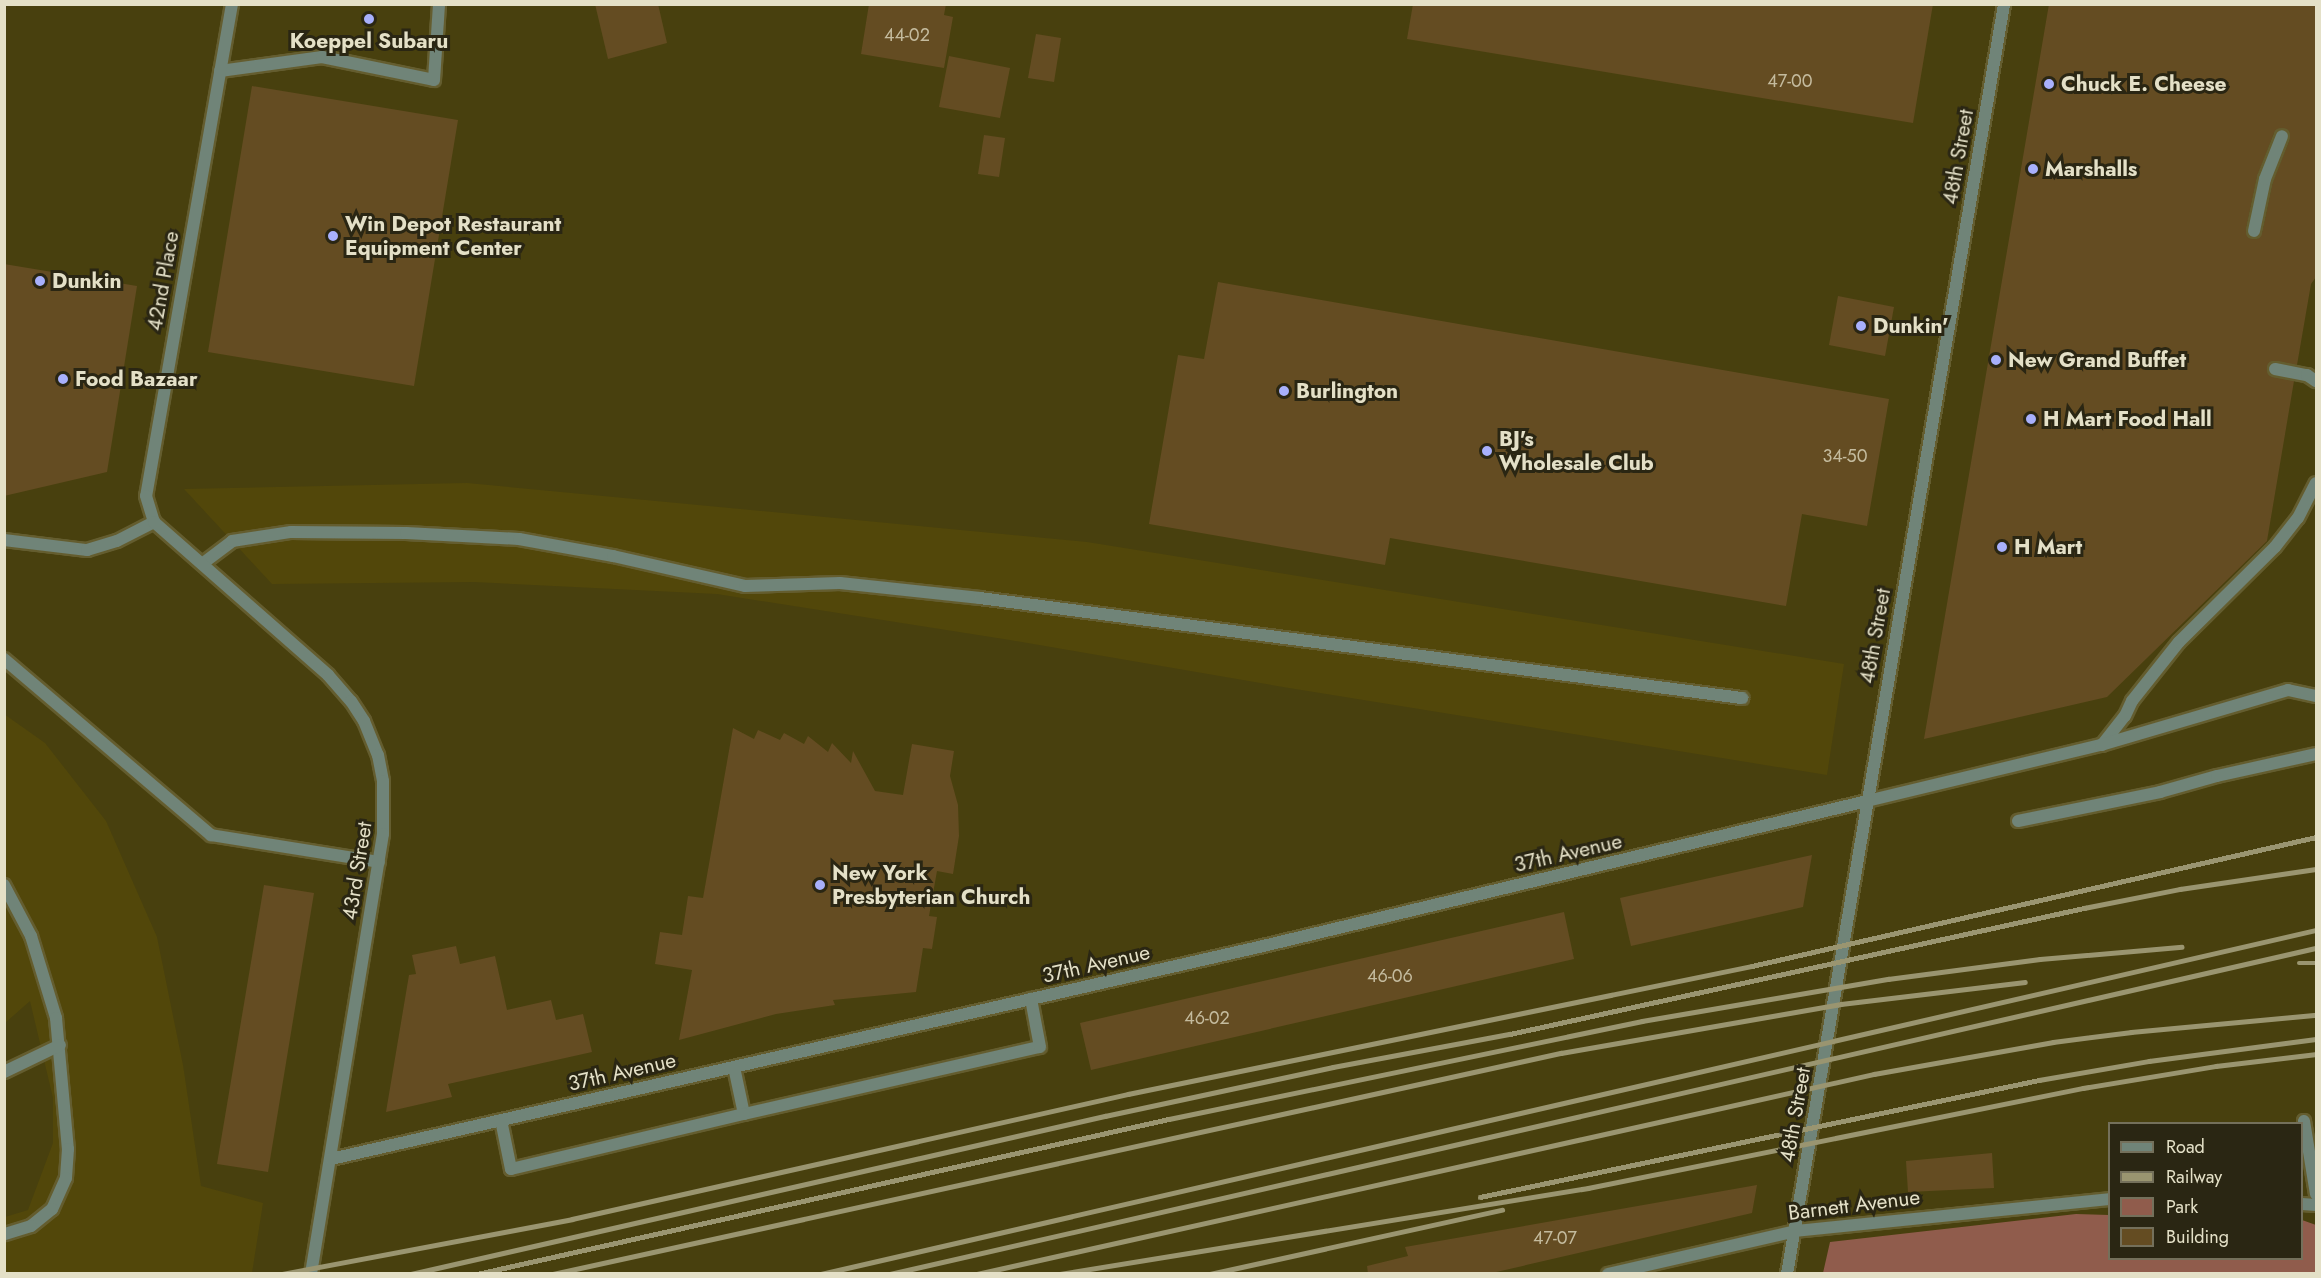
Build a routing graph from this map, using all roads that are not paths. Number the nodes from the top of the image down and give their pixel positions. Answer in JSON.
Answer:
{"nodes":[{"id":1,"x":232,"y":4,"type":"edge"},
{"id":2,"x":438,"y":4,"type":"edge"},
{"id":3,"x":2004,"y":4,"type":"edge"},
{"id":4,"x":220,"y":71,"type":"junction"},
{"id":5,"x":2282,"y":136,"type":"dead end"},
{"id":6,"x":2254,"y":231,"type":"dead end"},
{"id":7,"x":2275,"y":369,"type":"dead end"},
{"id":8,"x":2316,"y":381,"type":"edge"},
{"id":9,"x":2316,"y":483,"type":"edge"},
{"id":10,"x":154,"y":522,"type":"junction"},
{"id":11,"x":4,"y":540,"type":"edge"},
{"id":12,"x":202,"y":564,"type":"junction"},
{"id":13,"x":4,"y":658,"type":"edge"},
{"id":14,"x":2316,"y":696,"type":"edge"},
{"id":15,"x":1742,"y":698,"type":"dead end"},
{"id":16,"x":2101,"y":745,"type":"junction"},
{"id":17,"x":2316,"y":754,"type":"edge"},
{"id":18,"x":1867,"y":801,"type":"junction"},
{"id":19,"x":2018,"y":821,"type":"dead end"},
{"id":20,"x":379,"y":862,"type":"junction"},
{"id":21,"x":4,"y":885,"type":"edge"},
{"id":22,"x":1031,"y":999,"type":"junction"},
{"id":23,"x":60,"y":1045,"type":"junction"},
{"id":24,"x":734,"y":1067,"type":"junction"},
{"id":25,"x":4,"y":1072,"type":"edge"},
{"id":26,"x":744,"y":1114,"type":"junction"},
{"id":27,"x":501,"y":1120,"type":"junction"},
{"id":28,"x":2304,"y":1121,"type":"dead end"},
{"id":29,"x":331,"y":1159,"type":"junction"},
{"id":30,"x":2316,"y":1194,"type":"edge"},
{"id":31,"x":2108,"y":1199,"type":"edge"},
{"id":32,"x":1795,"y":1231,"type":"junction"},
{"id":33,"x":4,"y":1234,"type":"edge"},
{"id":34,"x":311,"y":1274,"type":"edge"},
{"id":35,"x":1608,"y":1274,"type":"edge"},
{"id":36,"x":1787,"y":1274,"type":"edge"}],
"edges":[{"from":1,"to":4,"type":"street","name":"42nd Place"},
{"from":2,"to":4,"type":"street"},
{"from":3,"to":18,"type":"street","name":"48th Street"},
{"from":4,"to":10,"type":"street","name":"42nd Place"},
{"from":5,"to":6,"type":"street"},
{"from":7,"to":8,"type":"street"},
{"from":9,"to":16,"type":"street"},
{"from":10,"to":11,"type":"street"},
{"from":10,"to":12,"type":"street","name":"43rd Street"},
{"from":12,"to":15,"type":"street"},
{"from":12,"to":20,"type":"street","name":"43rd Street"},
{"from":13,"to":20,"type":"street"},
{"from":14,"to":16,"type":"street","name":"37th Avenue"},
{"from":16,"to":18,"type":"street","name":"37th Avenue"},
{"from":17,"to":19,"type":"street"},
{"from":18,"to":22,"type":"street","name":"37th Avenue"},
{"from":18,"to":32,"type":"street","name":"48th Street"},
{"from":20,"to":29,"type":"street","name":"43rd Street"},
{"from":21,"to":23,"type":"street"},
{"from":22,"to":24,"type":"street","name":"37th Avenue"},
{"from":22,"to":26,"type":"street"},
{"from":23,"to":25,"type":"street"},
{"from":23,"to":33,"type":"street"},
{"from":24,"to":26,"type":"street"},
{"from":24,"to":27,"type":"street","name":"37th Avenue"},
{"from":26,"to":27,"type":"street"},
{"from":27,"to":29,"type":"street","name":"37th Avenue"},
{"from":28,"to":30,"type":"street"},
{"from":29,"to":34,"type":"street","name":"43rd Street"},
{"from":31,"to":32,"type":"street","name":"Barnett Avenue"},
{"from":32,"to":35,"type":"street","name":"Barnett Avenue"},
{"from":32,"to":36,"type":"street","name":"48th Street"}]}
